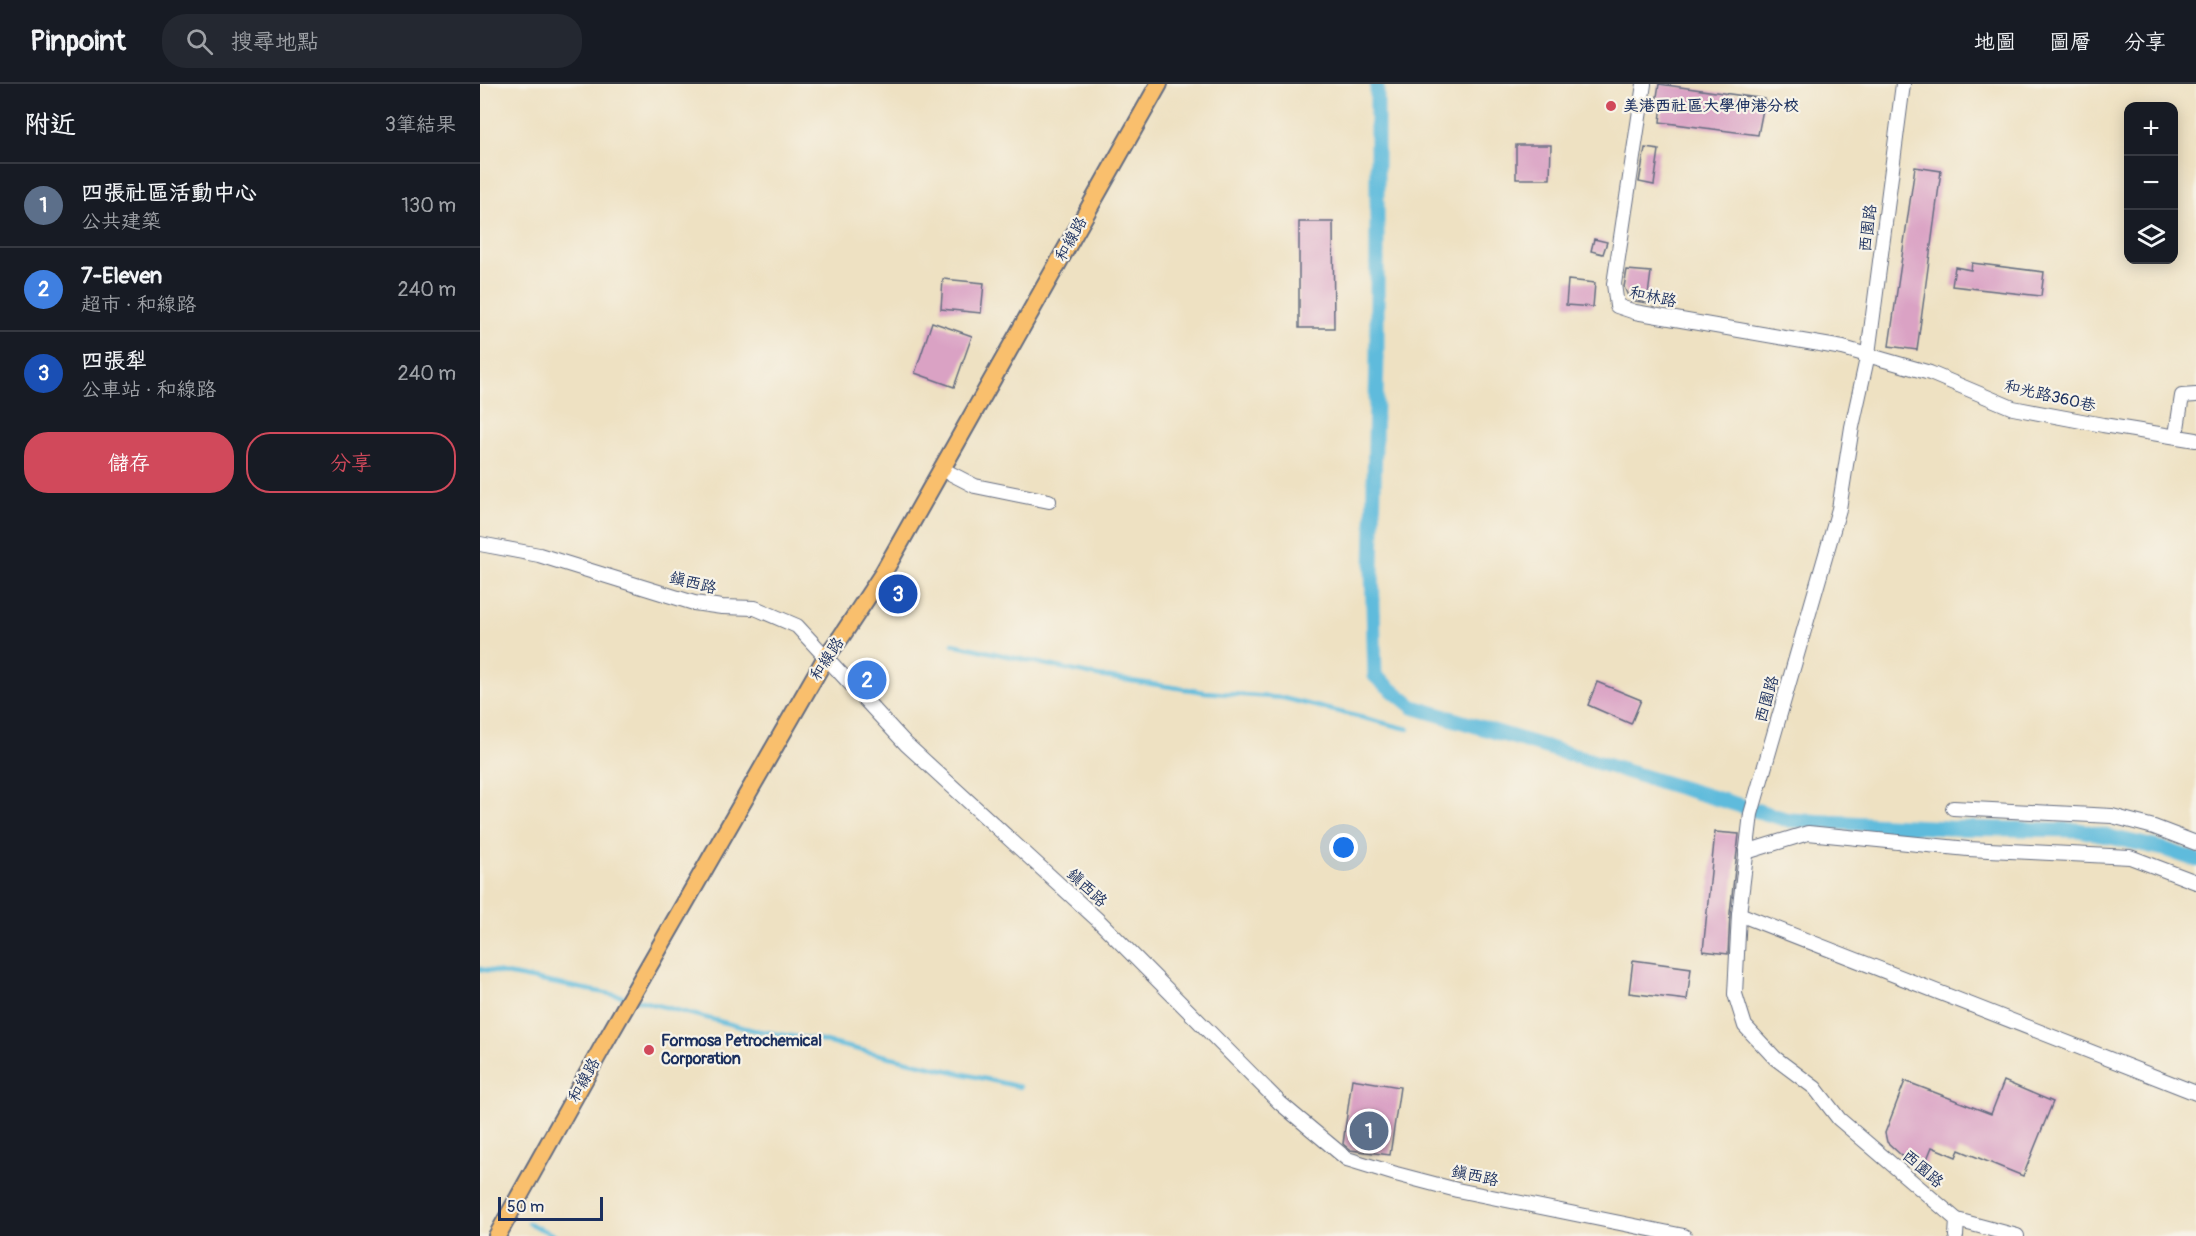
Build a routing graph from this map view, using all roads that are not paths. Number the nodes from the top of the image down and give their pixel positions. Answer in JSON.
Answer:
{"nodes":[{"id":1,"x":1159,"y":84,"type":"edge"},
{"id":2,"x":1644,"y":84,"type":"edge"},
{"id":3,"x":1903,"y":84,"type":"edge"},
{"id":4,"x":1868,"y":354,"type":"junction"},
{"id":5,"x":2196,"y":395,"type":"edge"},
{"id":6,"x":2176,"y":435,"type":"junction"},
{"id":7,"x":2196,"y":440,"type":"edge"},
{"id":8,"x":942,"y":469,"type":"junction"},
{"id":9,"x":1049,"y":501,"type":"dead end"},
{"id":10,"x":480,"y":544,"type":"edge"},
{"id":11,"x":826,"y":657,"type":"junction"},
{"id":12,"x":1953,"y":808,"type":"dead end"},
{"id":13,"x":2196,"y":843,"type":"edge"},
{"id":14,"x":1746,"y":852,"type":"junction"},
{"id":15,"x":2196,"y":882,"type":"edge"},
{"id":16,"x":1739,"y":914,"type":"junction"},
{"id":17,"x":2196,"y":1093,"type":"edge"},
{"id":18,"x":1957,"y":1220,"type":"junction"},
{"id":19,"x":497,"y":1236,"type":"edge"},
{"id":20,"x":1684,"y":1236,"type":"edge"},
{"id":21,"x":1956,"y":1236,"type":"edge"},
{"id":22,"x":2017,"y":1236,"type":"edge"}],
"edges":[{"from":1,"to":8,"type":"main road","name":"和線路"},
{"from":2,"to":4,"type":"street","name":"和林路"},
{"from":3,"to":4,"type":"street","name":"西園路"},
{"from":4,"to":6,"type":"street","name":"和光路360巷"},
{"from":4,"to":14,"type":"street","name":"西園路"},
{"from":5,"to":6,"type":"street"},
{"from":6,"to":7,"type":"street","name":"和光路360巷"},
{"from":8,"to":9,"type":"street"},
{"from":8,"to":11,"type":"main road","name":"和線路"},
{"from":10,"to":11,"type":"street","name":"鎮西路"},
{"from":11,"to":19,"type":"main road","name":"和線路"},
{"from":11,"to":20,"type":"street","name":"鎮西路"},
{"from":12,"to":13,"type":"street"},
{"from":14,"to":15,"type":"street"},
{"from":14,"to":16,"type":"street","name":"西園路"},
{"from":16,"to":17,"type":"street"},
{"from":16,"to":18,"type":"street","name":"西園路"},
{"from":18,"to":21,"type":"street"},
{"from":18,"to":22,"type":"street"}]}
